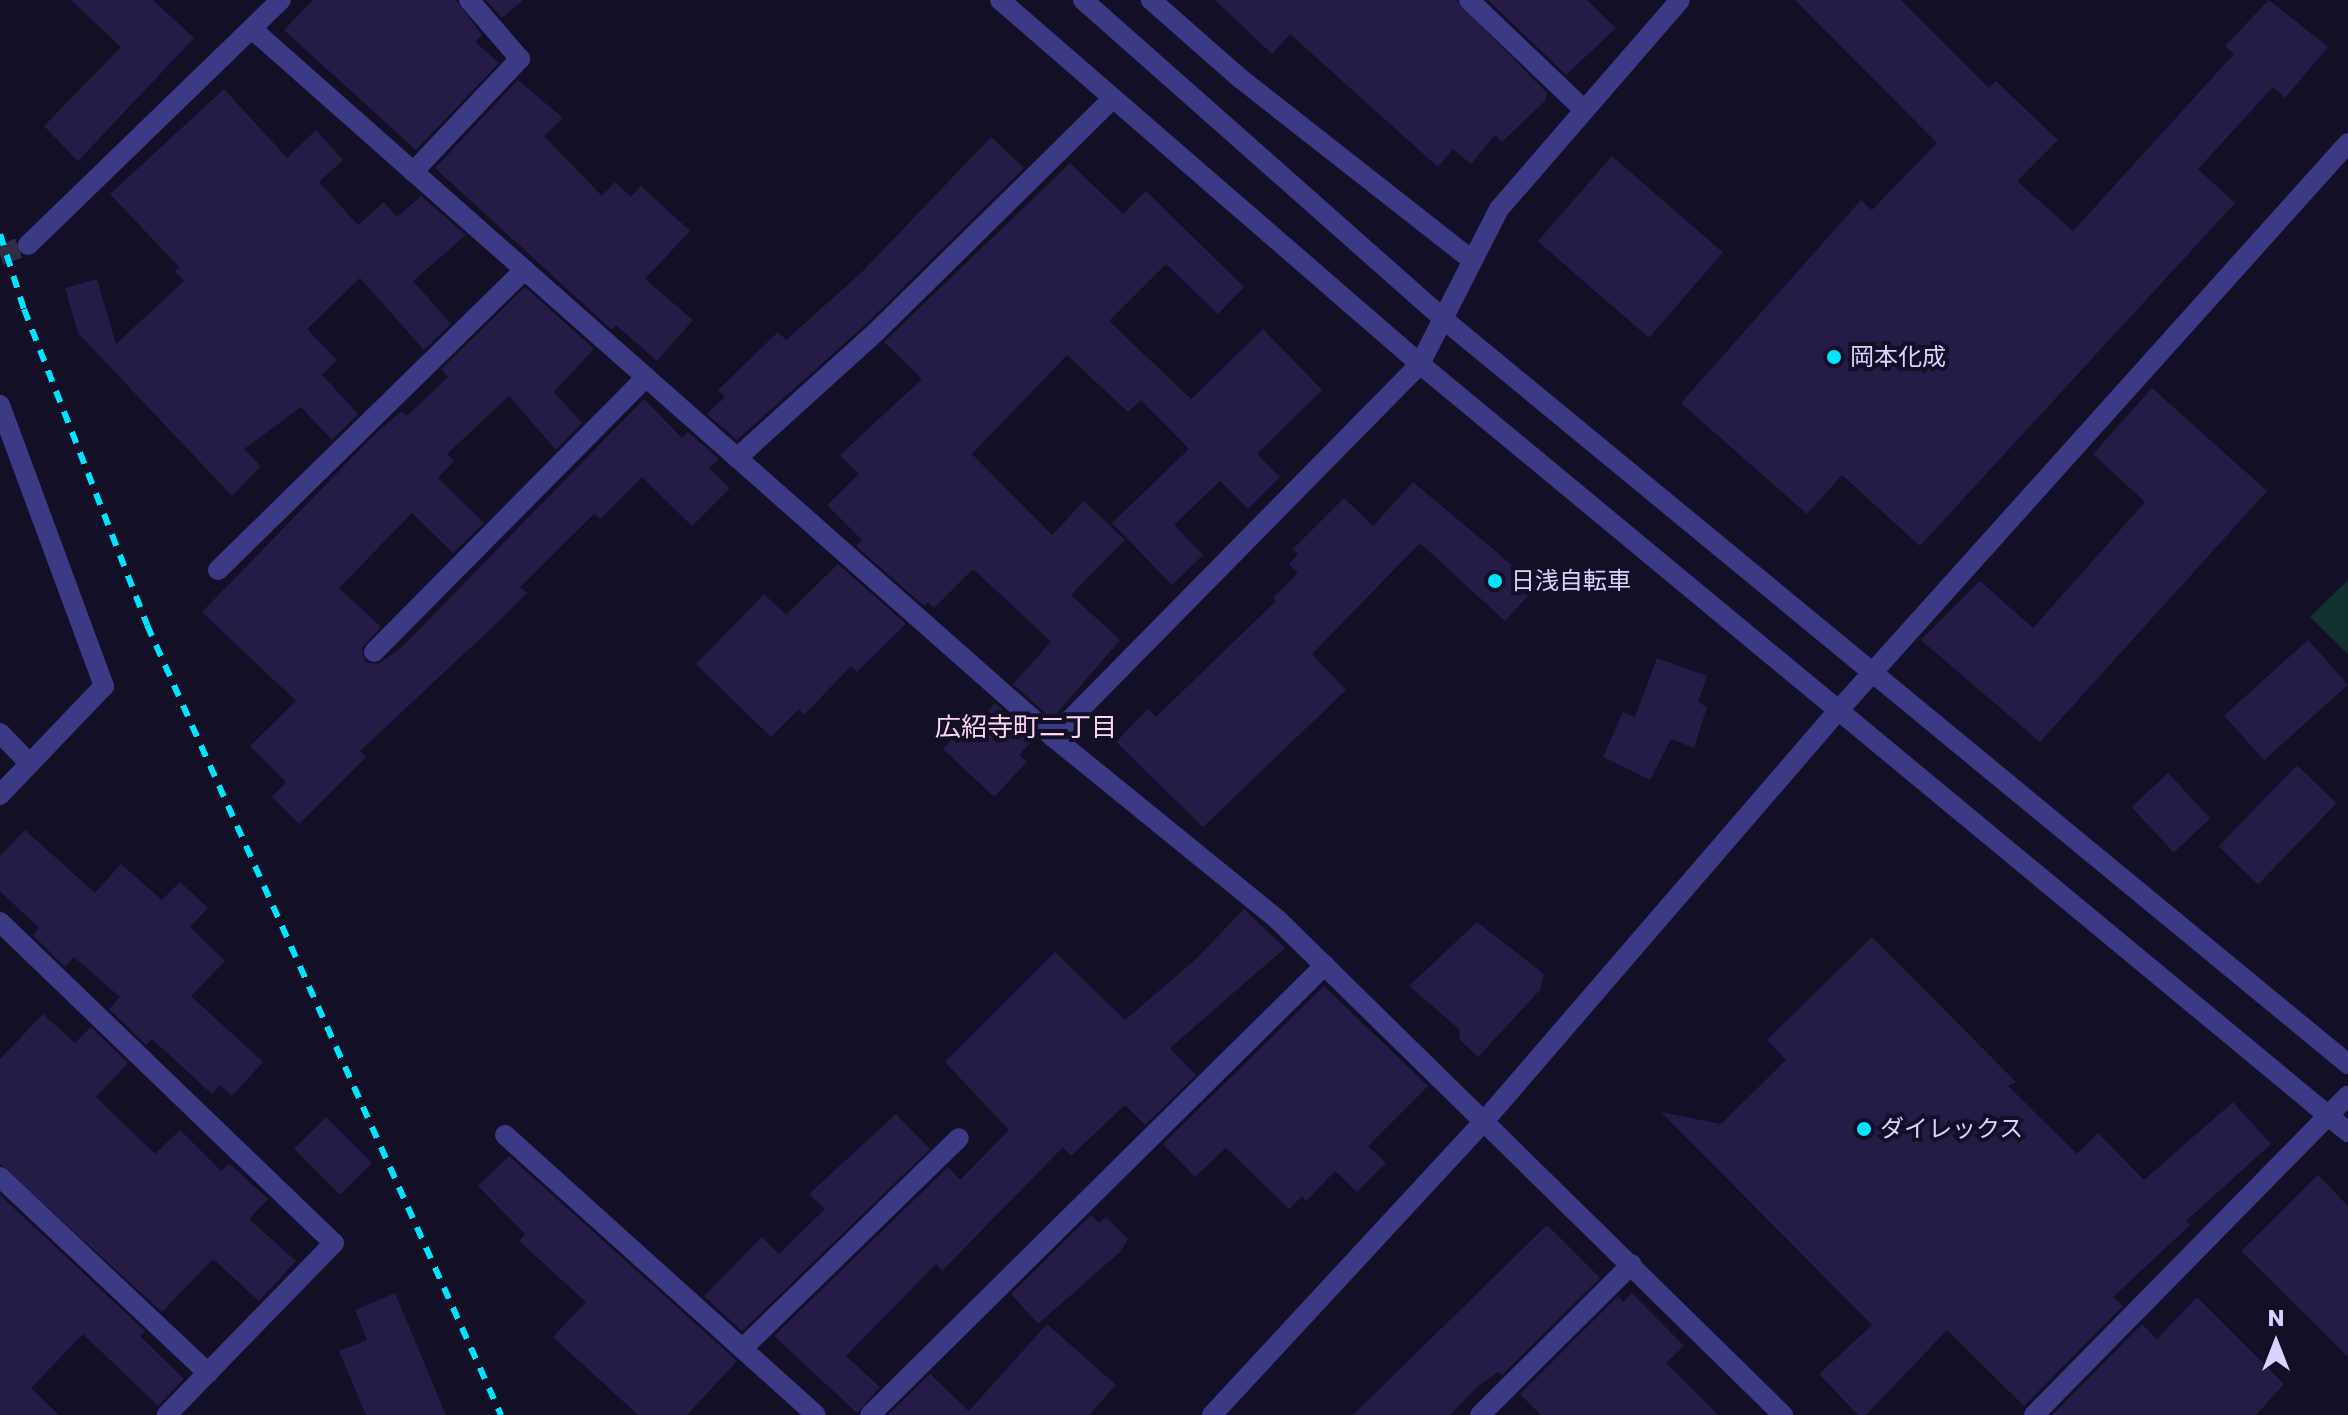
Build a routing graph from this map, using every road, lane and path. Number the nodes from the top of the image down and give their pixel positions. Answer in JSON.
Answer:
{"nodes":[{"id":1,"x":281,"y":0,"type":"edge"},
{"id":2,"x":469,"y":0,"type":"edge"},
{"id":3,"x":1000,"y":0,"type":"edge"},
{"id":4,"x":1083,"y":0,"type":"edge"},
{"id":5,"x":1151,"y":0,"type":"edge"},
{"id":6,"x":1469,"y":0,"type":"edge"},
{"id":7,"x":1680,"y":0,"type":"edge"},
{"id":8,"x":252,"y":29,"type":"junction"},
{"id":9,"x":1113,"y":98,"type":"junction"},
{"id":10,"x":1584,"y":110,"type":"junction"},
{"id":11,"x":2344,"y":155,"type":"edge"},
{"id":12,"x":413,"y":172,"type":"junction"},
{"id":13,"x":28,"y":245,"type":"tunnel mouth"},
{"id":14,"x":1472,"y":260,"type":"junction"},
{"id":15,"x":524,"y":270,"type":"junction"},
{"id":16,"x":1442,"y":318,"type":"junction"},
{"id":17,"x":1420,"y":364,"type":"junction"},
{"id":18,"x":646,"y":377,"type":"junction"},
{"id":19,"x":0,"y":405,"type":"edge"},
{"id":20,"x":737,"y":458,"type":"junction"},
{"id":21,"x":218,"y":570,"type":"dead end"},
{"id":22,"x":374,"y":652,"type":"dead end"},
{"id":23,"x":1876,"y":672,"type":"junction"},
{"id":24,"x":1837,"y":712,"type":"junction"},
{"id":25,"x":0,"y":733,"type":"edge"},
{"id":26,"x":1053,"y":737,"type":"junction"},
{"id":27,"x":30,"y":764,"type":"junction"},
{"id":28,"x":0,"y":795,"type":"edge"},
{"id":29,"x":0,"y":922,"type":"edge"},
{"id":30,"x":1325,"y":965,"type":"junction"},
{"id":31,"x":2348,"y":1064,"type":"edge"},
{"id":32,"x":2348,"y":1096,"type":"edge"},
{"id":33,"x":2328,"y":1116,"type":"junction"},
{"id":34,"x":1486,"y":1119,"type":"junction"},
{"id":35,"x":2348,"y":1132,"type":"edge"},
{"id":36,"x":505,"y":1135,"type":"dead end"},
{"id":37,"x":959,"y":1138,"type":"dead end"},
{"id":38,"x":0,"y":1177,"type":"edge"},
{"id":39,"x":1632,"y":1264,"type":"junction"},
{"id":40,"x":743,"y":1348,"type":"junction"},
{"id":41,"x":208,"y":1373,"type":"junction"},
{"id":42,"x":167,"y":1415,"type":"edge"},
{"id":43,"x":816,"y":1415,"type":"edge"},
{"id":44,"x":870,"y":1415,"type":"edge"},
{"id":45,"x":1212,"y":1415,"type":"edge"},
{"id":46,"x":1480,"y":1415,"type":"edge"},
{"id":47,"x":1783,"y":1415,"type":"edge"},
{"id":48,"x":2034,"y":1415,"type":"edge"}],
"edges":[{"from":1,"to":8,"type":"street"},
{"from":2,"to":12,"type":"street"},
{"from":3,"to":9,"type":"street"},
{"from":4,"to":16,"type":"street"},
{"from":5,"to":14,"type":"street"},
{"from":6,"to":10,"type":"street"},
{"from":7,"to":10,"type":"street"},
{"from":8,"to":12,"type":"street"},
{"from":8,"to":13,"type":"street"},
{"from":9,"to":17,"type":"street"},
{"from":9,"to":20,"type":"street"},
{"from":10,"to":14,"type":"street"},
{"from":11,"to":23,"type":"street"},
{"from":12,"to":15,"type":"street"},
{"from":14,"to":16,"type":"street"},
{"from":15,"to":18,"type":"street"},
{"from":15,"to":21,"type":"street"},
{"from":16,"to":17,"type":"street"},
{"from":16,"to":23,"type":"street"},
{"from":17,"to":24,"type":"street"},
{"from":17,"to":26,"type":"street"},
{"from":18,"to":20,"type":"street"},
{"from":18,"to":22,"type":"street"},
{"from":19,"to":27,"type":"street"},
{"from":20,"to":26,"type":"street"},
{"from":23,"to":24,"type":"street"},
{"from":23,"to":31,"type":"street"},
{"from":24,"to":33,"type":"street"},
{"from":24,"to":34,"type":"street"},
{"from":25,"to":27,"type":"street"},
{"from":26,"to":30,"type":"street"},
{"from":27,"to":28,"type":"street"},
{"from":29,"to":41,"type":"street"},
{"from":30,"to":34,"type":"street"},
{"from":30,"to":44,"type":"street"},
{"from":32,"to":33,"type":"street"},
{"from":33,"to":35,"type":"street"},
{"from":33,"to":48,"type":"street"},
{"from":34,"to":39,"type":"street"},
{"from":34,"to":45,"type":"street"},
{"from":36,"to":40,"type":"street"},
{"from":37,"to":40,"type":"street"},
{"from":38,"to":41,"type":"street"},
{"from":39,"to":46,"type":"street"},
{"from":39,"to":47,"type":"street"},
{"from":40,"to":43,"type":"street"},
{"from":41,"to":42,"type":"street"}]}
